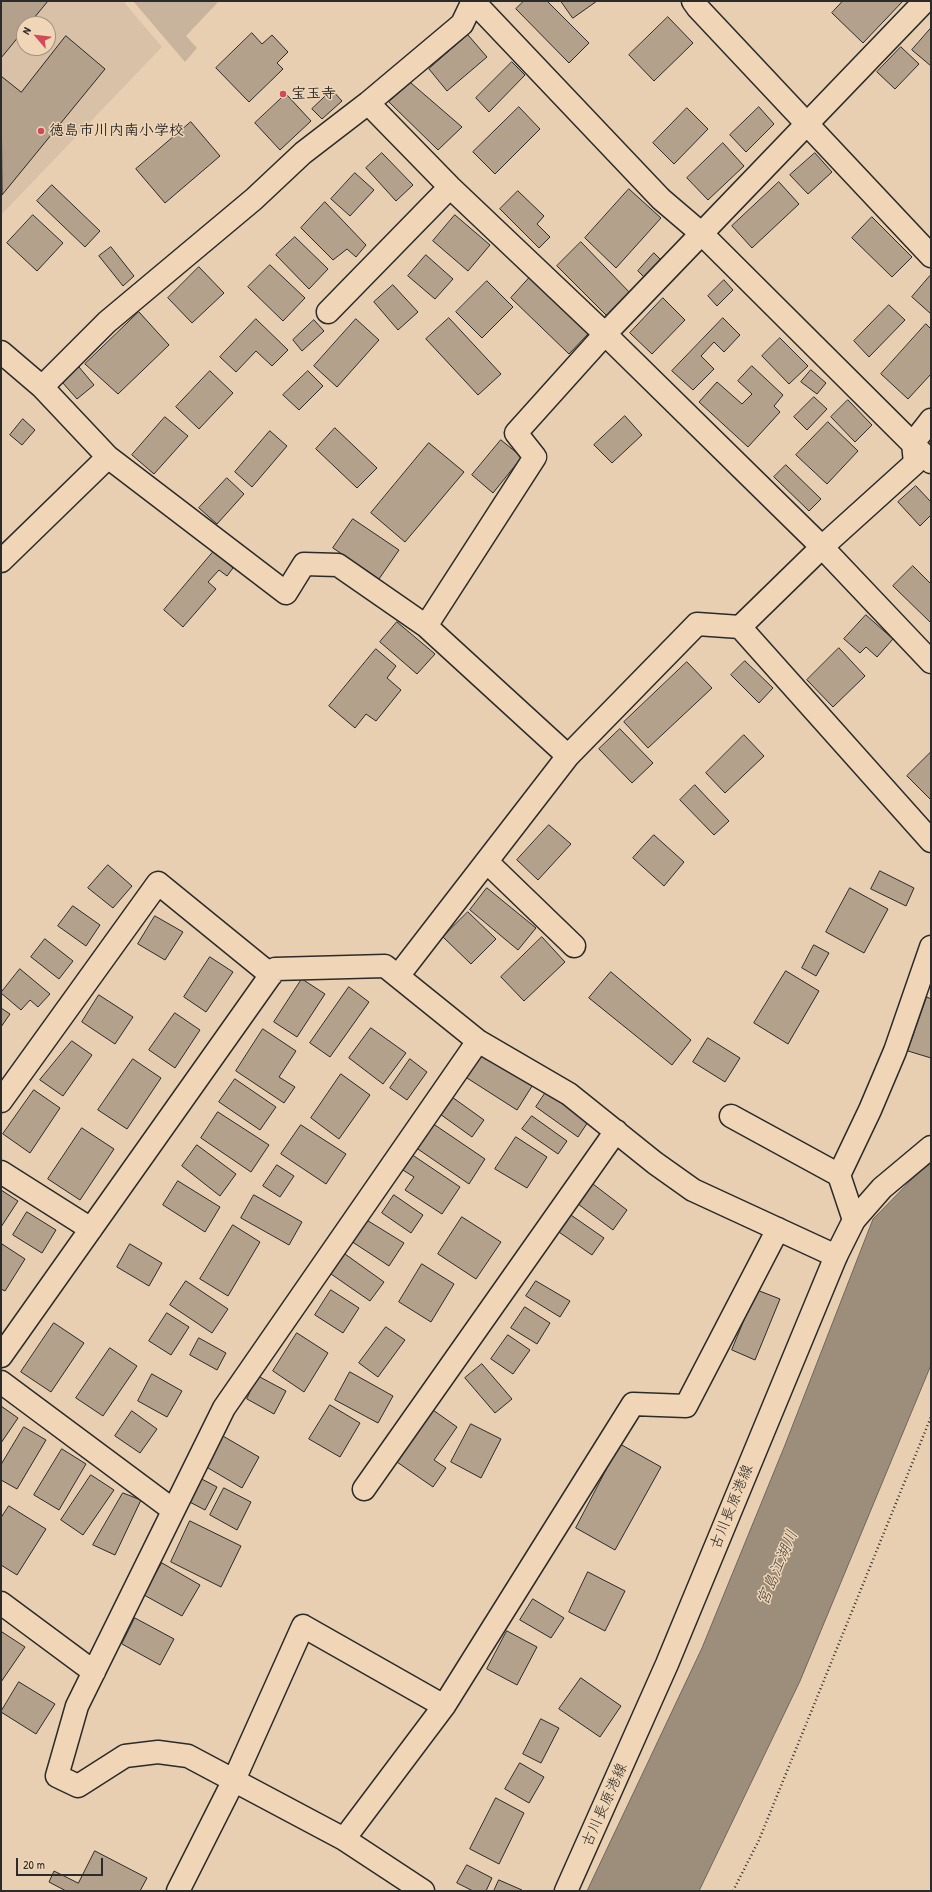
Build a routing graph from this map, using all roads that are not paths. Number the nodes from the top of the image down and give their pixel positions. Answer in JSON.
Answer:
{"nodes":[{"id":1,"x":473,"y":1,"type":"edge"},
{"id":2,"x":693,"y":1,"type":"edge"},
{"id":3,"x":925,"y":1,"type":"edge"},
{"id":4,"x":368,"y":103,"type":"junction"},
{"id":5,"x":808,"y":124,"type":"junction"},
{"id":6,"x":450,"y":187,"type":"junction"},
{"id":7,"x":702,"y":234,"type":"junction"},
{"id":8,"x":931,"y":256,"type":"edge"},
{"id":9,"x":328,"y":312,"type":"dead end"},
{"id":10,"x":605,"y":334,"type":"junction"},
{"id":11,"x":1,"y":352,"type":"edge"},
{"id":12,"x":42,"y":387,"type":"junction"},
{"id":13,"x":931,"y":420,"type":"edge"},
{"id":14,"x":913,"y":443,"type":"junction"},
{"id":15,"x":108,"y":457,"type":"junction"},
{"id":16,"x":931,"y":462,"type":"edge"},
{"id":17,"x":822,"y":547,"type":"junction"},
{"id":18,"x":1,"y":561,"type":"edge"},
{"id":19,"x":426,"y":626,"type":"junction"},
{"id":20,"x":740,"y":627,"type":"junction"},
{"id":21,"x":931,"y":662,"type":"edge"},
{"id":22,"x":568,"y":756,"type":"junction"},
{"id":23,"x":931,"y":841,"type":"edge"},
{"id":24,"x":486,"y":862,"type":"junction"},
{"id":25,"x":574,"y":946,"type":"dead end"},
{"id":26,"x":931,"y":947,"type":"edge"},
{"id":27,"x":271,"y":975,"type":"junction"},
{"id":28,"x":398,"y":976,"type":"junction"},
{"id":29,"x":478,"y":1041,"type":"junction"},
{"id":30,"x":1,"y":1101,"type":"edge"},
{"id":31,"x":731,"y":1116,"type":"dead end"},
{"id":32,"x":616,"y":1131,"type":"junction"},
{"id":33,"x":931,"y":1147,"type":"edge"},
{"id":34,"x":1,"y":1172,"type":"edge"},
{"id":35,"x":839,"y":1175,"type":"junction"},
{"id":36,"x":854,"y":1220,"type":"junction"},
{"id":37,"x":91,"y":1229,"type":"junction"},
{"id":38,"x":778,"y":1229,"type":"junction"},
{"id":39,"x":836,"y":1256,"type":"junction"},
{"id":40,"x":1,"y":1356,"type":"edge"},
{"id":41,"x":1,"y":1382,"type":"edge"},
{"id":42,"x":364,"y":1489,"type":"dead end"},
{"id":43,"x":173,"y":1510,"type":"junction"},
{"id":44,"x":1,"y":1603,"type":"edge"},
{"id":45,"x":94,"y":1672,"type":"junction"},
{"id":46,"x":444,"y":1706,"type":"junction"},
{"id":47,"x":234,"y":1780,"type":"junction"},
{"id":48,"x":344,"y":1839,"type":"junction"},
{"id":49,"x":178,"y":1891,"type":"edge"},
{"id":50,"x":423,"y":1891,"type":"edge"},
{"id":51,"x":566,"y":1891,"type":"edge"}],
"edges":[{"from":1,"to":4,"type":"street"},
{"from":1,"to":7,"type":"street"},
{"from":2,"to":5,"type":"street"},
{"from":3,"to":5,"type":"street"},
{"from":4,"to":6,"type":"street"},
{"from":4,"to":12,"type":"street"},
{"from":5,"to":7,"type":"street"},
{"from":5,"to":8,"type":"street"},
{"from":6,"to":9,"type":"street"},
{"from":6,"to":10,"type":"street"},
{"from":7,"to":10,"type":"street"},
{"from":7,"to":14,"type":"street"},
{"from":10,"to":17,"type":"street"},
{"from":10,"to":19,"type":"street"},
{"from":11,"to":12,"type":"street"},
{"from":12,"to":15,"type":"street"},
{"from":13,"to":14,"type":"street"},
{"from":14,"to":16,"type":"street"},
{"from":14,"to":17,"type":"street"},
{"from":15,"to":18,"type":"street"},
{"from":15,"to":19,"type":"street"},
{"from":17,"to":20,"type":"street"},
{"from":17,"to":21,"type":"street"},
{"from":19,"to":22,"type":"street"},
{"from":20,"to":22,"type":"street"},
{"from":20,"to":23,"type":"street"},
{"from":22,"to":24,"type":"street"},
{"from":24,"to":25,"type":"street"},
{"from":24,"to":28,"type":"street"},
{"from":26,"to":35,"type":"street"},
{"from":27,"to":28,"type":"street"},
{"from":27,"to":30,"type":"street"},
{"from":27,"to":37,"type":"street"},
{"from":28,"to":29,"type":"street"},
{"from":29,"to":32,"type":"street"},
{"from":29,"to":43,"type":"street"},
{"from":31,"to":35,"type":"street"},
{"from":32,"to":38,"type":"street"},
{"from":32,"to":42,"type":"street"},
{"from":33,"to":36,"type":"street","name":"古川長原港線"},
{"from":34,"to":37,"type":"street"},
{"from":35,"to":36,"type":"street"},
{"from":36,"to":39,"type":"street","name":"古川長原港線"},
{"from":37,"to":40,"type":"street"},
{"from":38,"to":39,"type":"street"},
{"from":38,"to":46,"type":"street"},
{"from":39,"to":51,"type":"street","name":"古川長原港線"},
{"from":41,"to":43,"type":"street"},
{"from":43,"to":45,"type":"street"},
{"from":44,"to":45,"type":"street"},
{"from":45,"to":47,"type":"street"},
{"from":46,"to":47,"type":"street"},
{"from":46,"to":48,"type":"street"},
{"from":47,"to":48,"type":"street"},
{"from":47,"to":49,"type":"street"},
{"from":48,"to":50,"type":"street"}]}
